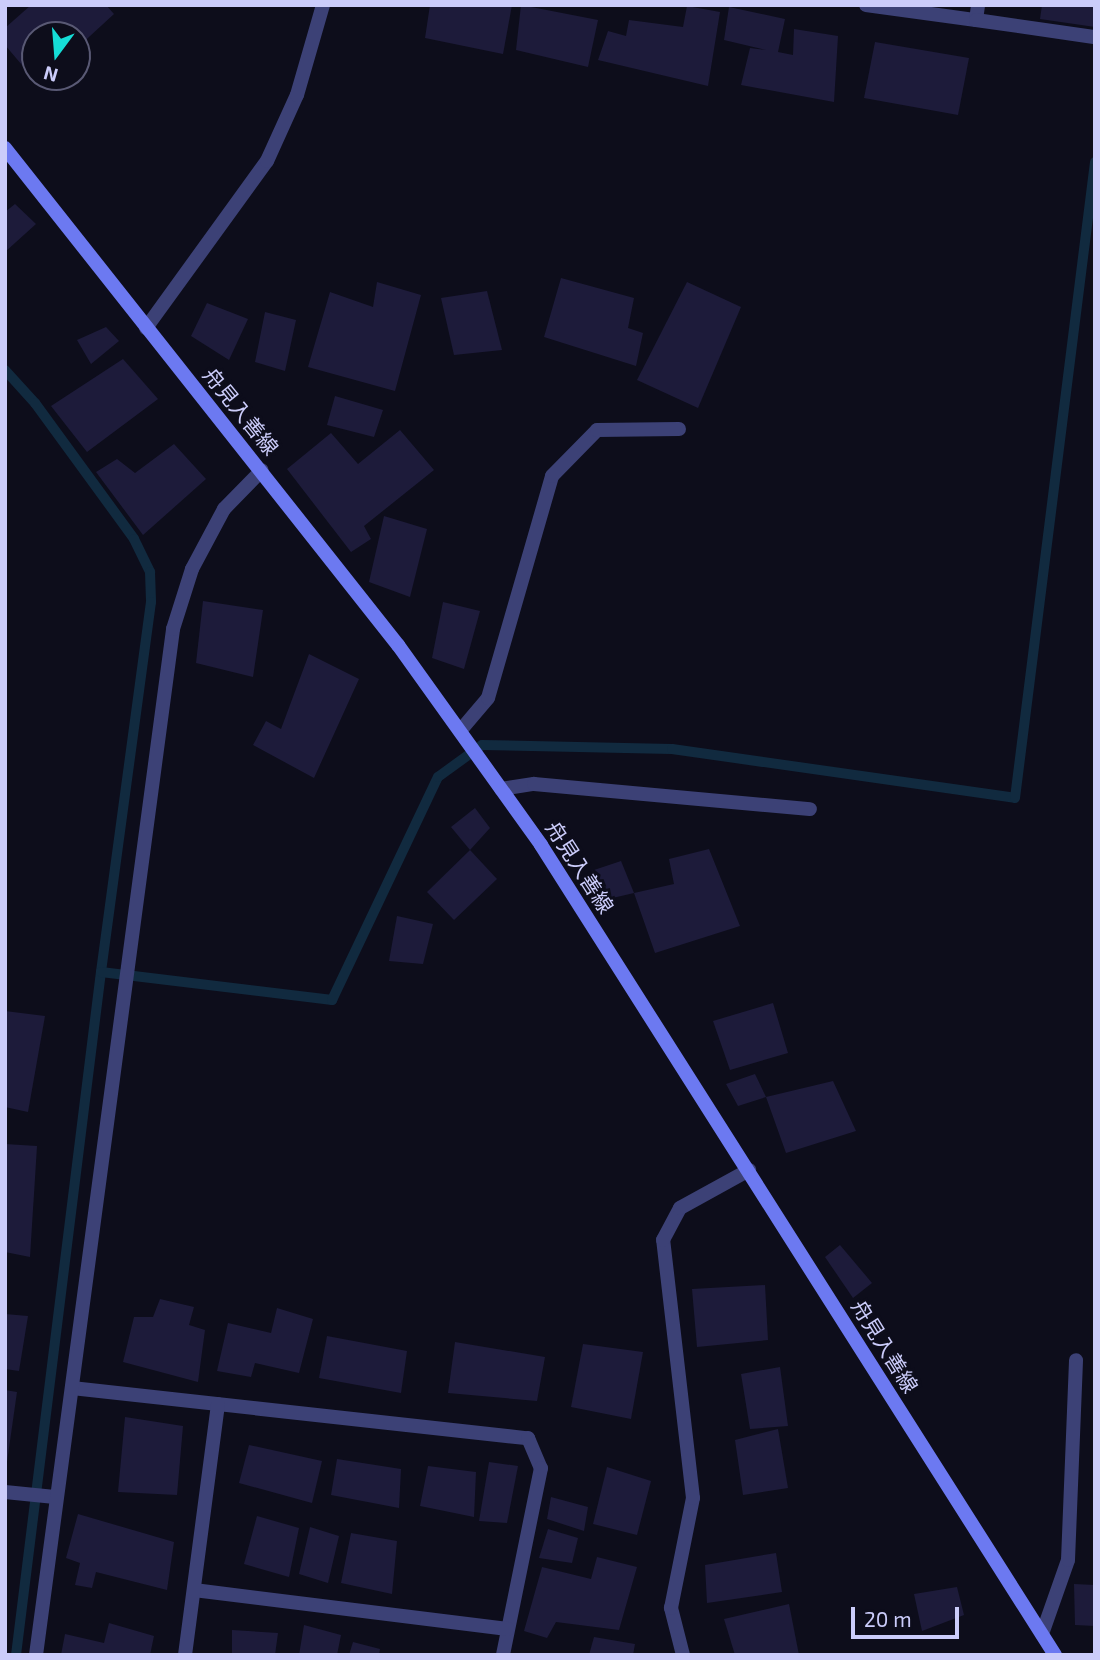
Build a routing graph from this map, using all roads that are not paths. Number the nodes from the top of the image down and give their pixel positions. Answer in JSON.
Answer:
{"nodes":[{"id":1,"x":323,"y":5,"type":"edge"},
{"id":2,"x":866,"y":5,"type":"edge"},
{"id":3,"x":977,"y":12,"type":"edge"},
{"id":4,"x":1094,"y":37,"type":"edge"},
{"id":5,"x":5,"y":148,"type":"edge"},
{"id":6,"x":146,"y":328,"type":"junction"},
{"id":7,"x":679,"y":429,"type":"dead end"},
{"id":8,"x":262,"y":470,"type":"junction"},
{"id":9,"x":460,"y":731,"type":"junction"},
{"id":10,"x":501,"y":789,"type":"junction"},
{"id":11,"x":810,"y":808,"type":"dead end"},
{"id":12,"x":749,"y":1170,"type":"junction"},
{"id":13,"x":1076,"y":1360,"type":"dead end"},
{"id":14,"x":72,"y":1388,"type":"junction"},
{"id":15,"x":218,"y":1404,"type":"junction"},
{"id":16,"x":5,"y":1492,"type":"edge"},
{"id":17,"x":55,"y":1497,"type":"junction"},
{"id":18,"x":194,"y":1590,"type":"junction"},
{"id":19,"x":508,"y":1629,"type":"junction"},
{"id":20,"x":1042,"y":1634,"type":"junction"},
{"id":21,"x":36,"y":1655,"type":"edge"},
{"id":22,"x":185,"y":1655,"type":"edge"},
{"id":23,"x":503,"y":1655,"type":"edge"},
{"id":24,"x":683,"y":1655,"type":"edge"},
{"id":25,"x":1055,"y":1655,"type":"edge"}],
"edges":[{"from":1,"to":6,"type":"street"},
{"from":2,"to":3,"type":"street"},
{"from":3,"to":4,"type":"street"},
{"from":5,"to":6,"type":"main road","name":"舟見入善線"},
{"from":6,"to":8,"type":"main road","name":"舟見入善線"},
{"from":7,"to":9,"type":"street"},
{"from":8,"to":9,"type":"main road","name":"舟見入善線"},
{"from":8,"to":14,"type":"street"},
{"from":9,"to":10,"type":"main road","name":"舟見入善線"},
{"from":10,"to":11,"type":"street"},
{"from":10,"to":12,"type":"main road","name":"舟見入善線"},
{"from":12,"to":20,"type":"main road","name":"舟見入善線"},
{"from":12,"to":24,"type":"street"},
{"from":13,"to":20,"type":"street"},
{"from":14,"to":15,"type":"street"},
{"from":14,"to":17,"type":"street"},
{"from":15,"to":18,"type":"street"},
{"from":15,"to":19,"type":"street"},
{"from":16,"to":17,"type":"street"},
{"from":17,"to":21,"type":"street"},
{"from":18,"to":19,"type":"street"},
{"from":18,"to":22,"type":"street"},
{"from":19,"to":23,"type":"street"},
{"from":20,"to":25,"type":"main road","name":"舟見入善線"}]}
